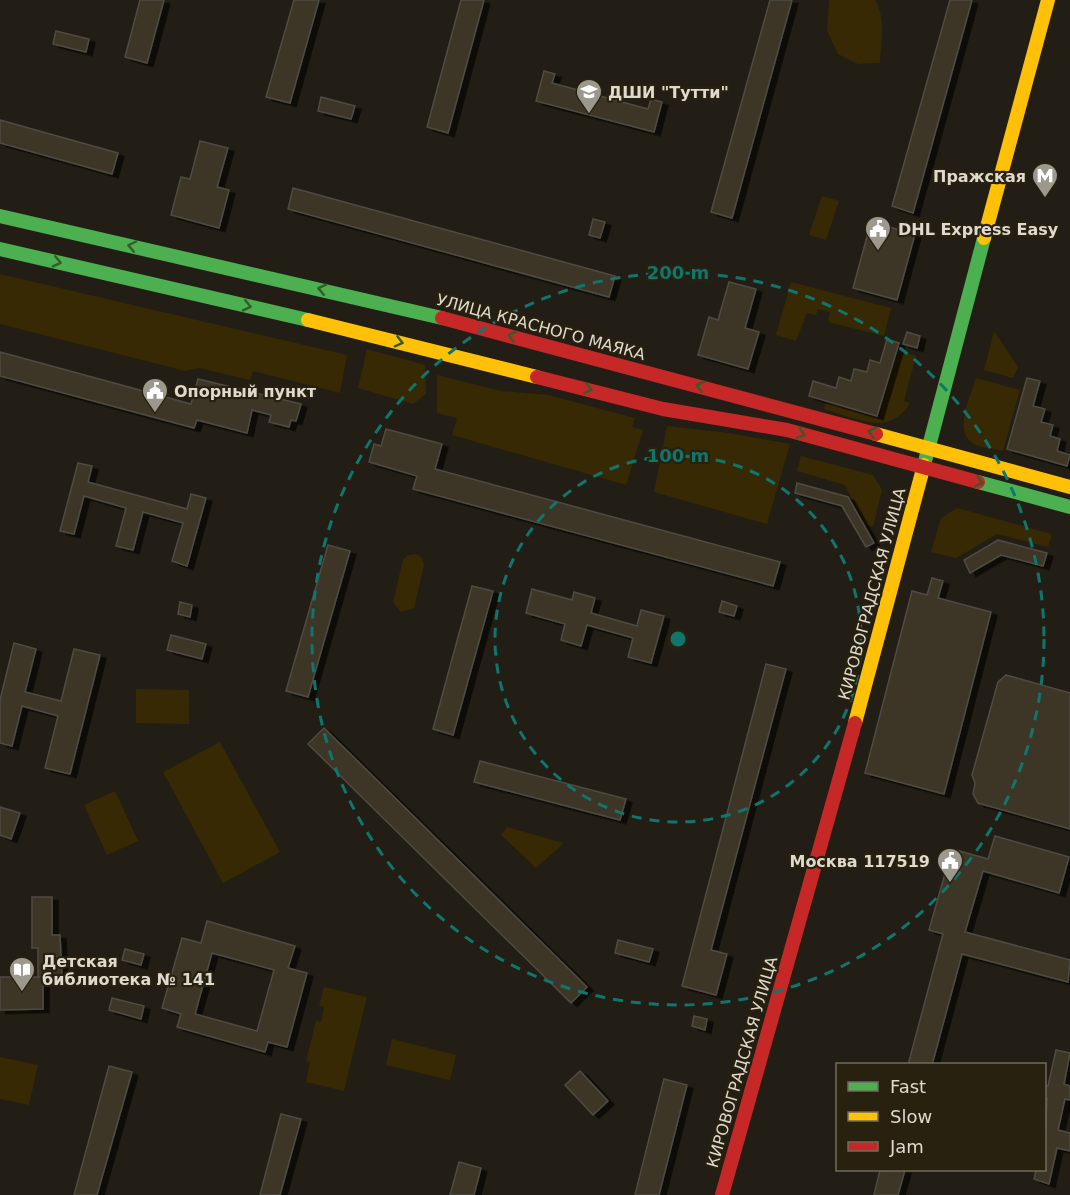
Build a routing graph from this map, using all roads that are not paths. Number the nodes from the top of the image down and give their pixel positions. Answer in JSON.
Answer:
{"nodes":[{"id":1,"x":1048,"y":0,"type":"edge"},
{"id":2,"x":0,"y":216,"type":"edge"},
{"id":3,"x":0,"y":249,"type":"edge"},
{"id":4,"x":928,"y":448,"type":"junction"},
{"id":5,"x":923,"y":467,"type":"junction"},
{"id":6,"x":1070,"y":487,"type":"edge"},
{"id":7,"x":1070,"y":507,"type":"edge"},
{"id":8,"x":722,"y":1195,"type":"edge"}],
"edges":[{"from":1,"to":4,"type":"street","name":"КИРОВОГРАДСКАЯ УЛИЦА"},
{"from":4,"to":2,"type":"street","name":"УЛИЦА КРАСНОГО МАЯКА","one_way":true},
{"from":3,"to":5,"type":"street","one_way":true},
{"from":4,"to":5,"type":"street","name":"КИРОВОГРАДСКАЯ УЛИЦА"},
{"from":4,"to":6,"type":"street","name":"УЛИЦА КРАСНОГО МАЯКА"},
{"from":5,"to":7,"type":"street","one_way":true},
{"from":5,"to":8,"type":"street","name":"КИРОВОГРАДСКАЯ УЛИЦА"}]}
